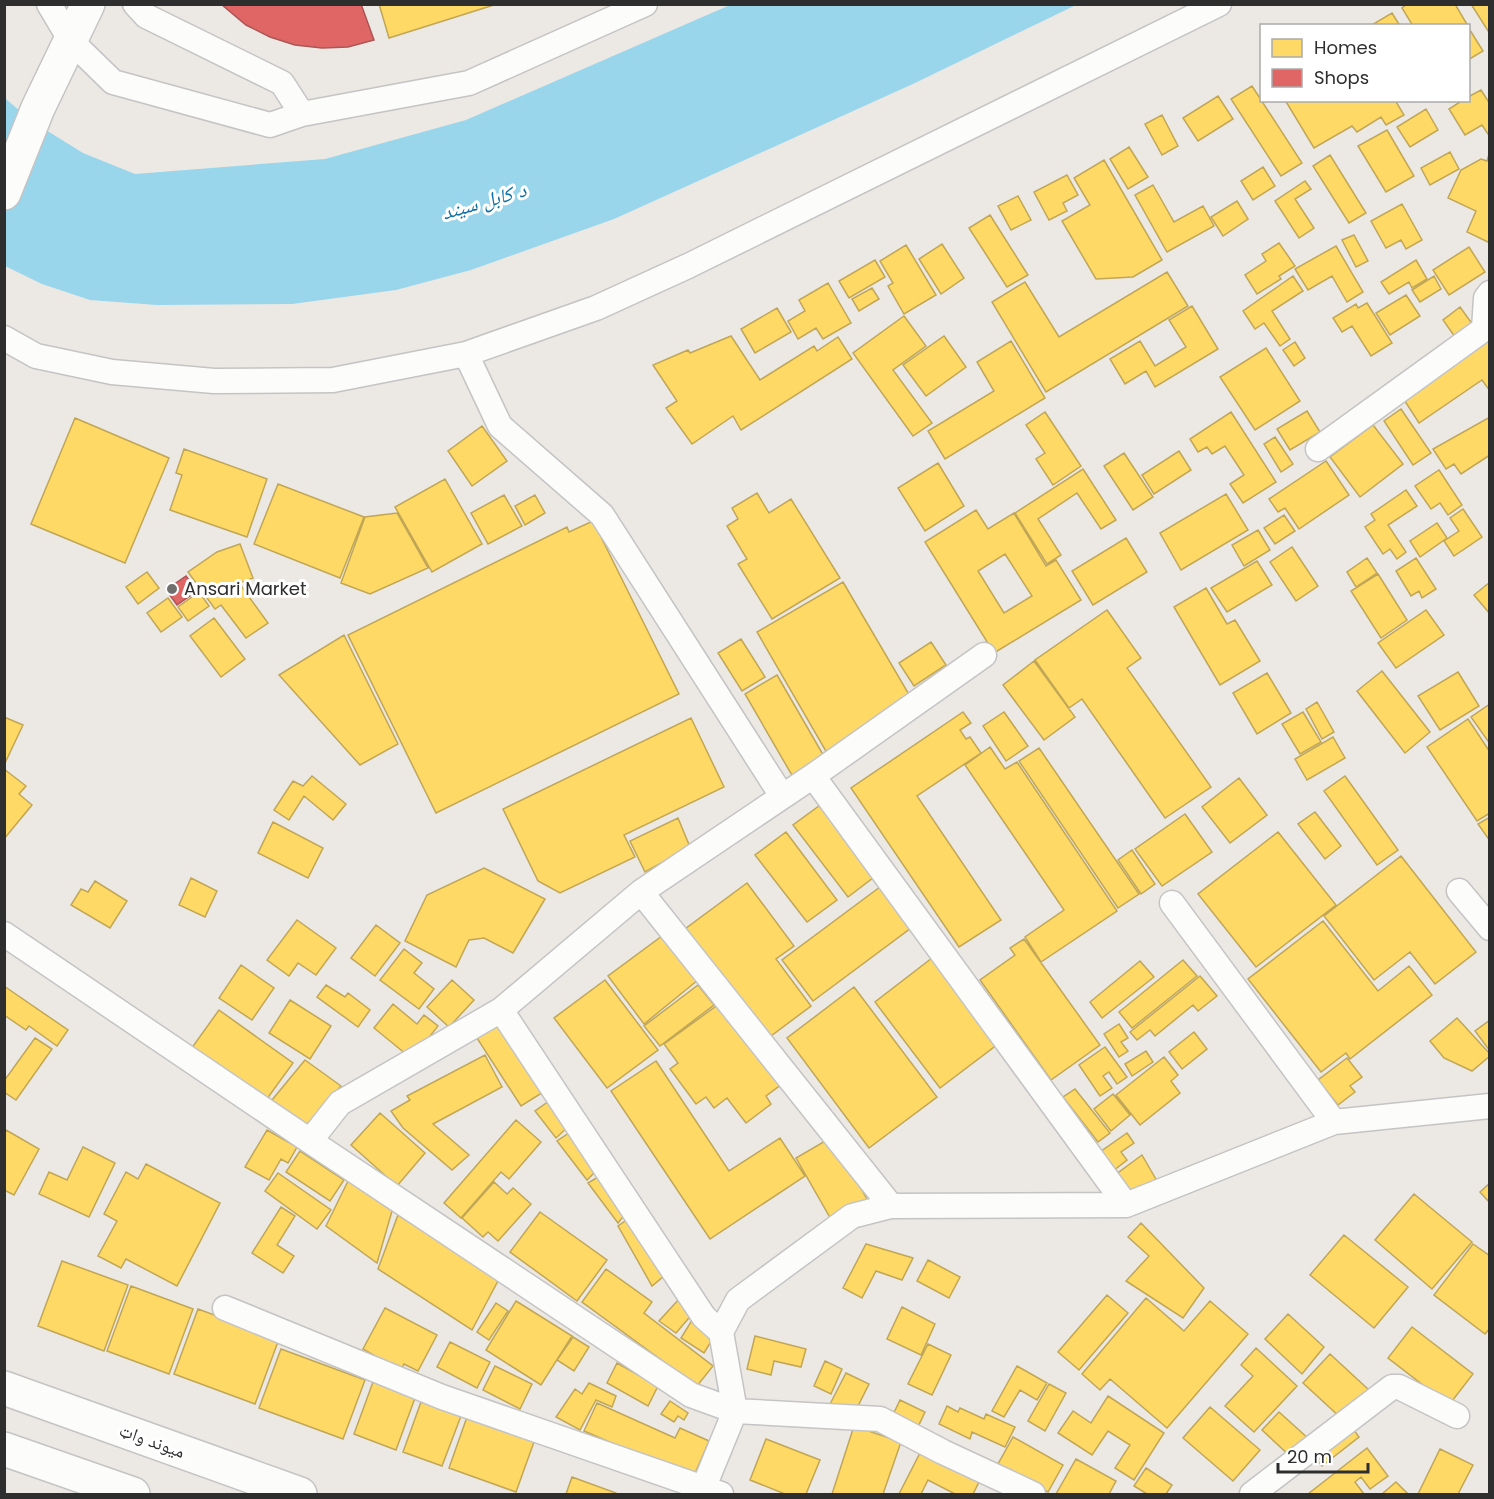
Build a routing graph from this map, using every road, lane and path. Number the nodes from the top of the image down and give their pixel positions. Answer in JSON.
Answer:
{"nodes":[{"id":1,"x":49,"y":4,"type":"edge"},
{"id":2,"x":88,"y":4,"type":"edge"},
{"id":3,"x":135,"y":4,"type":"edge"},
{"id":4,"x":645,"y":4,"type":"edge"},
{"id":5,"x":1219,"y":4,"type":"edge"},
{"id":6,"x":70,"y":41,"type":"junction"},
{"id":7,"x":302,"y":114,"type":"junction"},
{"id":8,"x":4,"y":193,"type":"edge"},
{"id":9,"x":1490,"y":293,"type":"edge"},
{"id":10,"x":4,"y":338,"type":"edge"},
{"id":11,"x":466,"y":354,"type":"junction"},
{"id":12,"x":1318,"y":448,"type":"dead end"},
{"id":13,"x":984,"y":655,"type":"dead end"},
{"id":14,"x":813,"y":776,"type":"junction"},
{"id":15,"x":783,"y":796,"type":"junction"},
{"id":16,"x":1459,"y":891,"type":"dead end"},
{"id":17,"x":641,"y":892,"type":"junction"},
{"id":18,"x":1172,"y":903,"type":"dead end"},
{"id":19,"x":1490,"y":928,"type":"edge"},
{"id":20,"x":4,"y":934,"type":"edge"},
{"id":21,"x":501,"y":1010,"type":"junction"},
{"id":22,"x":1490,"y":1106,"type":"edge"},
{"id":23,"x":1334,"y":1122,"type":"junction"},
{"id":24,"x":310,"y":1142,"type":"junction"},
{"id":25,"x":1126,"y":1205,"type":"junction"},
{"id":26,"x":891,"y":1206,"type":"junction"},
{"id":27,"x":225,"y":1308,"type":"dead end"},
{"id":28,"x":721,"y":1332,"type":"junction"},
{"id":29,"x":4,"y":1388,"type":"edge"},
{"id":30,"x":735,"y":1411,"type":"junction"},
{"id":31,"x":1457,"y":1416,"type":"dead end"},
{"id":32,"x":4,"y":1449,"type":"edge"},
{"id":33,"x":709,"y":1492,"type":"edge"},
{"id":34,"x":133,"y":1494,"type":"edge"},
{"id":35,"x":300,"y":1494,"type":"edge"},
{"id":36,"x":1034,"y":1494,"type":"edge"},
{"id":37,"x":1252,"y":1494,"type":"edge"}],
"edges":[{"from":1,"to":6,"type":"street"},
{"from":2,"to":6,"type":"main road"},
{"from":3,"to":7,"type":"street"},
{"from":4,"to":7,"type":"street"},
{"from":5,"to":11,"type":"street"},
{"from":6,"to":7,"type":"street"},
{"from":6,"to":8,"type":"main road"},
{"from":9,"to":12,"type":"street"},
{"from":10,"to":11,"type":"street"},
{"from":11,"to":15,"type":"street"},
{"from":13,"to":14,"type":"street"},
{"from":14,"to":15,"type":"street"},
{"from":14,"to":25,"type":"street"},
{"from":15,"to":17,"type":"street"},
{"from":16,"to":19,"type":"street"},
{"from":17,"to":21,"type":"street"},
{"from":17,"to":26,"type":"street"},
{"from":18,"to":23,"type":"street"},
{"from":20,"to":24,"type":"street"},
{"from":21,"to":24,"type":"street"},
{"from":21,"to":28,"type":"street"},
{"from":22,"to":23,"type":"street"},
{"from":23,"to":25,"type":"street"},
{"from":24,"to":30,"type":"street"},
{"from":25,"to":26,"type":"street"},
{"from":26,"to":28,"type":"street"},
{"from":27,"to":33,"type":"street"},
{"from":28,"to":30,"type":"street"},
{"from":29,"to":35,"type":"main road","name":"میوند واټ"},
{"from":30,"to":33,"type":"street"},
{"from":30,"to":36,"type":"street"},
{"from":31,"to":37,"type":"street"},
{"from":32,"to":34,"type":"main road"}]}
